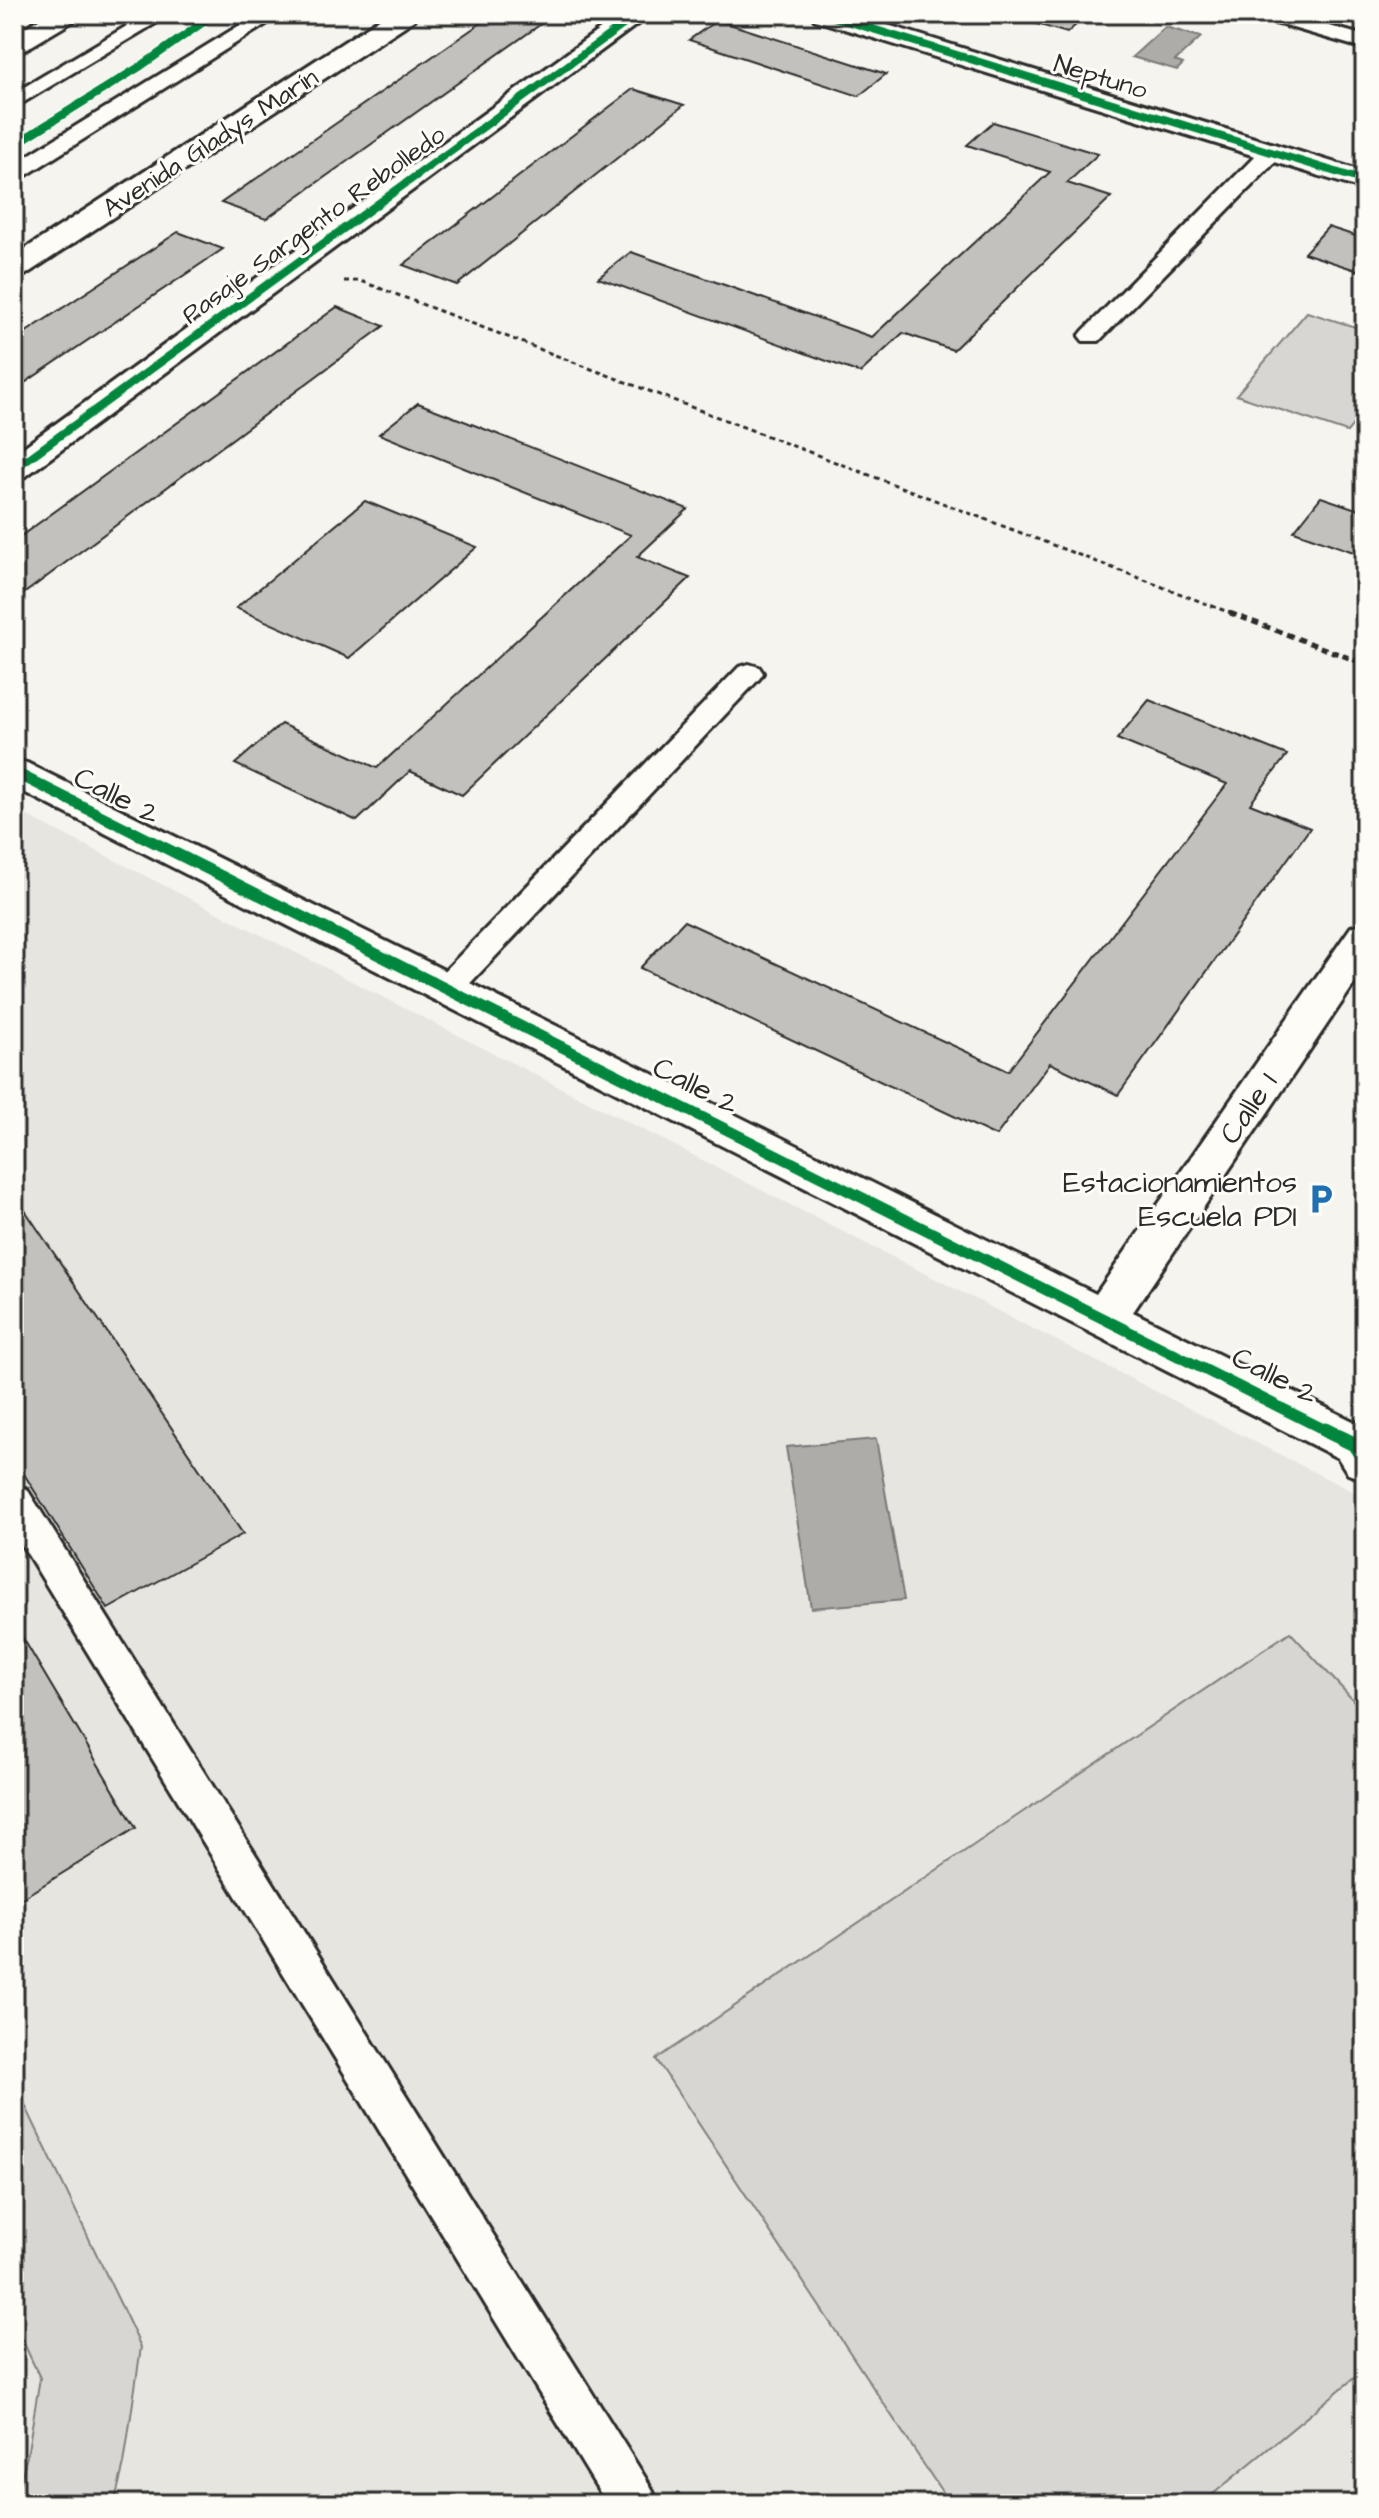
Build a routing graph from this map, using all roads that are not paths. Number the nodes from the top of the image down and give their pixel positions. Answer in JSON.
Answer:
{"nodes":[{"id":1,"x":66,"y":14,"type":"edge"},
{"id":2,"x":161,"y":14,"type":"edge"},
{"id":3,"x":272,"y":14,"type":"edge"},
{"id":4,"x":405,"y":14,"type":"edge"},
{"id":5,"x":638,"y":14,"type":"edge"},
{"id":6,"x":824,"y":14,"type":"edge"},
{"id":7,"x":1265,"y":14,"type":"edge"},
{"id":8,"x":1365,"y":43,"type":"edge"},
{"id":9,"x":14,"y":45,"type":"edge"},
{"id":10,"x":14,"y":102,"type":"edge"},
{"id":11,"x":1272,"y":152,"type":"junction"},
{"id":12,"x":14,"y":173,"type":"edge"},
{"id":13,"x":1365,"y":181,"type":"edge"},
{"id":14,"x":14,"y":269,"type":"edge"},
{"id":15,"x":1091,"y":336,"type":"dead end"},
{"id":16,"x":14,"y":469,"type":"edge"},
{"id":17,"x":749,"y":673,"type":"dead end"},
{"id":18,"x":14,"y":772,"type":"edge"},
{"id":19,"x":1365,"y":937,"type":"edge"},
{"id":20,"x":446,"y":989,"type":"junction"},
{"id":21,"x":1104,"y":1318,"type":"junction"},
{"id":22,"x":1361,"y":1450,"type":"edge"},
{"id":23,"x":14,"y":1500,"type":"edge"},
{"id":24,"x":634,"y":2504,"type":"edge"}],
"edges":[{"from":1,"to":9,"type":"street"},
{"from":2,"to":10,"type":"lane"},
{"from":3,"to":12,"type":"lane"},
{"from":4,"to":14,"type":"street","name":"Avenida Gladys Marín"},
{"from":5,"to":16,"type":"street","name":"Pasaje Sargento Rebolledo"},
{"from":6,"to":11,"type":"street","name":"Neptuno"},
{"from":7,"to":8,"type":"lane"},
{"from":11,"to":13,"type":"street","name":"Neptuno"},
{"from":11,"to":15,"type":"lane"},
{"from":17,"to":20,"type":"lane"},
{"from":18,"to":20,"type":"street","name":"Calle 2"},
{"from":19,"to":21,"type":"street","name":"Calle 1"},
{"from":20,"to":21,"type":"street","name":"Calle 2"},
{"from":21,"to":22,"type":"street","name":"Calle 2"},
{"from":23,"to":24,"type":"lane"}]}
